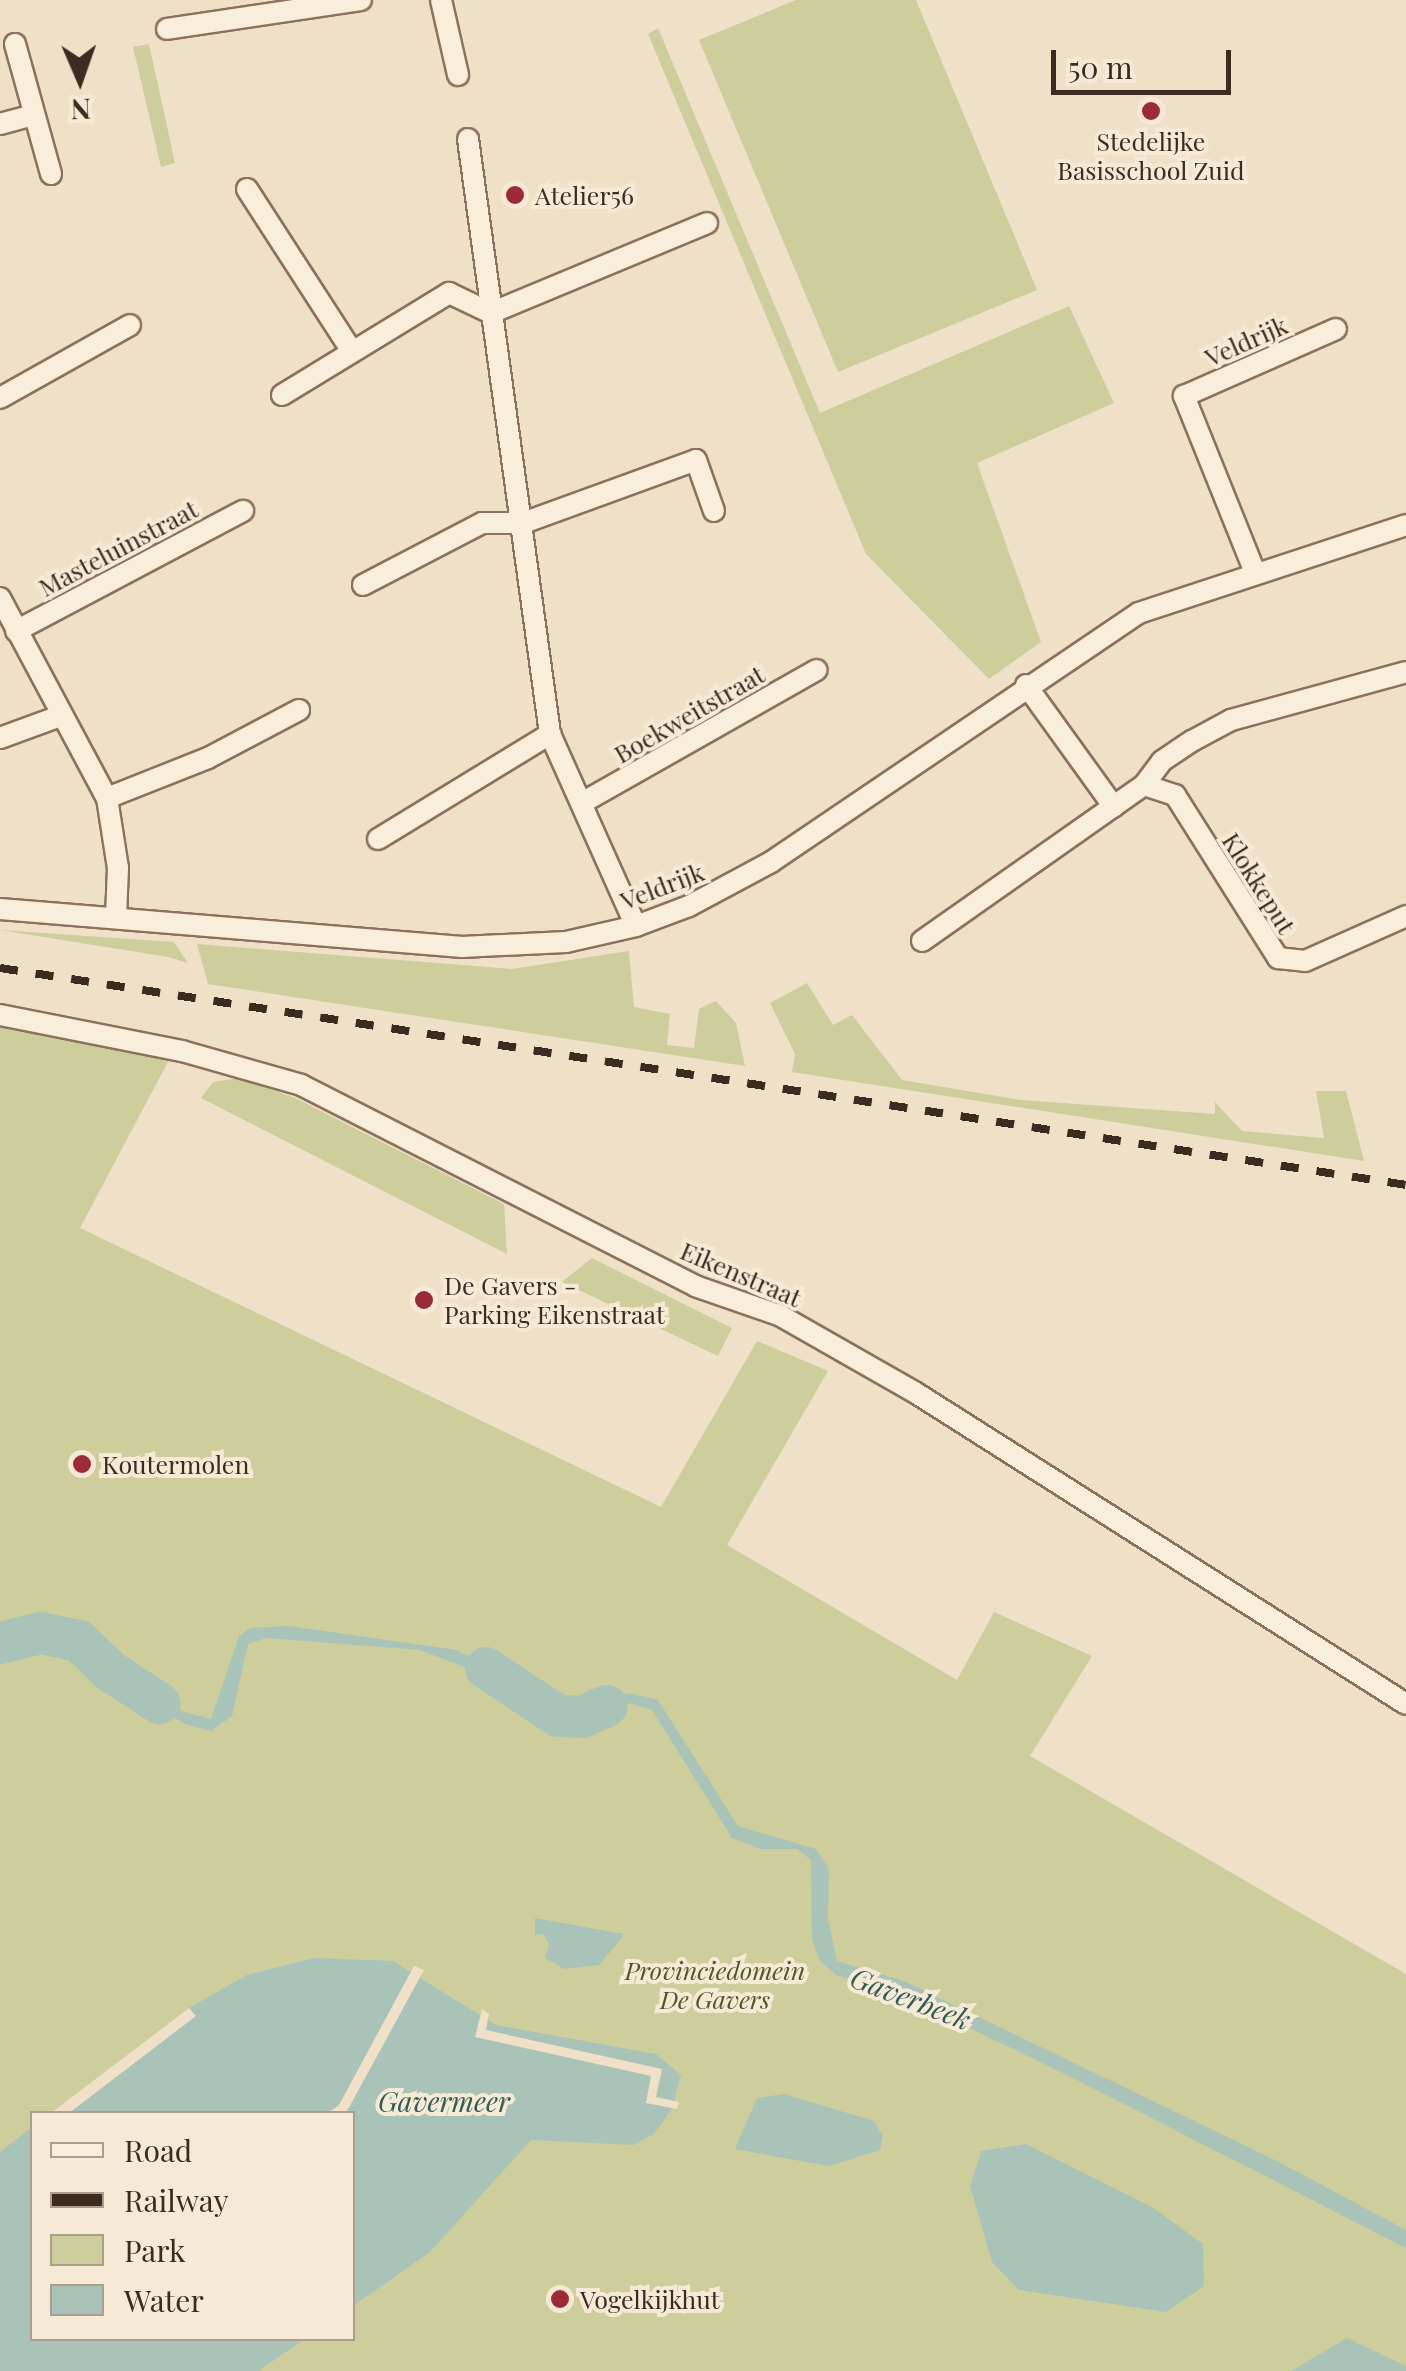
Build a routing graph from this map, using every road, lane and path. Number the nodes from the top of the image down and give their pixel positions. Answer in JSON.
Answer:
{"nodes":[{"id":1,"x":360,"y":0,"type":"edge"},
{"id":2,"x":441,"y":0,"type":"edge"},
{"id":3,"x":167,"y":29,"type":"dead end"},
{"id":4,"x":15,"y":44,"type":"dead end"},
{"id":5,"x":458,"y":75,"type":"dead end"},
{"id":6,"x":34,"y":115,"type":"junction"},
{"id":7,"x":0,"y":124,"type":"edge"},
{"id":8,"x":468,"y":140,"type":"dead end"},
{"id":9,"x":51,"y":174,"type":"dead end"},
{"id":10,"x":246,"y":189,"type":"dead end"},
{"id":11,"x":707,"y":223,"type":"dead end"},
{"id":12,"x":491,"y":313,"type":"junction"},
{"id":13,"x":130,"y":325,"type":"dead end"},
{"id":14,"x":1336,"y":329,"type":"dead end"},
{"id":15,"x":350,"y":350,"type":"junction"},
{"id":16,"x":282,"y":395,"type":"dead end"},
{"id":17,"x":0,"y":398,"type":"edge"},
{"id":18,"x":243,"y":510,"type":"dead end"},
{"id":19,"x":714,"y":511,"type":"dead end"},
{"id":20,"x":523,"y":524,"type":"junction"},
{"id":21,"x":1406,"y":525,"type":"edge"},
{"id":22,"x":1254,"y":570,"type":"junction"},
{"id":23,"x":363,"y":584,"type":"dead end"},
{"id":24,"x":0,"y":598,"type":"edge"},
{"id":25,"x":16,"y":630,"type":"junction"},
{"id":26,"x":817,"y":670,"type":"dead end"},
{"id":27,"x":1406,"y":672,"type":"edge"},
{"id":28,"x":1026,"y":685,"type":"junction"},
{"id":29,"x":300,"y":710,"type":"dead end"},
{"id":30,"x":60,"y":716,"type":"junction"},
{"id":31,"x":550,"y":734,"type":"junction"},
{"id":32,"x":0,"y":738,"type":"edge"},
{"id":33,"x":1144,"y":785,"type":"junction"},
{"id":34,"x":107,"y":798,"type":"junction"},
{"id":35,"x":586,"y":801,"type":"junction"},
{"id":36,"x":1114,"y":806,"type":"junction"},
{"id":37,"x":378,"y":839,"type":"dead end"},
{"id":38,"x":0,"y":909,"type":"edge"},
{"id":39,"x":1406,"y":916,"type":"edge"},
{"id":40,"x":116,"y":918,"type":"junction"},
{"id":41,"x":636,"y":926,"type":"junction"},
{"id":42,"x":922,"y":940,"type":"dead end"},
{"id":43,"x":0,"y":1016,"type":"edge"},
{"id":44,"x":1406,"y":1704,"type":"edge"}],
"edges":[{"from":1,"to":3,"type":"street"},
{"from":2,"to":5,"type":"street"},
{"from":4,"to":6,"type":"street"},
{"from":6,"to":7,"type":"street"},
{"from":6,"to":9,"type":"street"},
{"from":8,"to":12,"type":"street"},
{"from":10,"to":15,"type":"street"},
{"from":11,"to":12,"type":"street"},
{"from":12,"to":15,"type":"street"},
{"from":12,"to":20,"type":"street"},
{"from":13,"to":17,"type":"street"},
{"from":14,"to":22,"type":"street","name":"Veldrijk"},
{"from":15,"to":16,"type":"street"},
{"from":18,"to":25,"type":"street","name":"Masteluinstraat"},
{"from":19,"to":20,"type":"street"},
{"from":20,"to":23,"type":"street"},
{"from":20,"to":31,"type":"street"},
{"from":21,"to":22,"type":"street","name":"Veldrijk"},
{"from":22,"to":28,"type":"street","name":"Veldrijk"},
{"from":24,"to":25,"type":"street"},
{"from":25,"to":30,"type":"street"},
{"from":26,"to":35,"type":"street","name":"Boekweitstraat"},
{"from":27,"to":33,"type":"street"},
{"from":28,"to":36,"type":"street"},
{"from":28,"to":41,"type":"street","name":"Veldrijk"},
{"from":29,"to":34,"type":"street"},
{"from":30,"to":32,"type":"street"},
{"from":30,"to":34,"type":"street"},
{"from":31,"to":35,"type":"street"},
{"from":31,"to":37,"type":"street"},
{"from":33,"to":36,"type":"street"},
{"from":33,"to":39,"type":"street","name":"Klokkeput"},
{"from":34,"to":40,"type":"street"},
{"from":35,"to":41,"type":"street"},
{"from":36,"to":42,"type":"street"},
{"from":38,"to":40,"type":"street","name":"Veldrijk"},
{"from":40,"to":41,"type":"street","name":"Veldrijk"},
{"from":43,"to":44,"type":"street","name":"Eikenstraat"}]}
